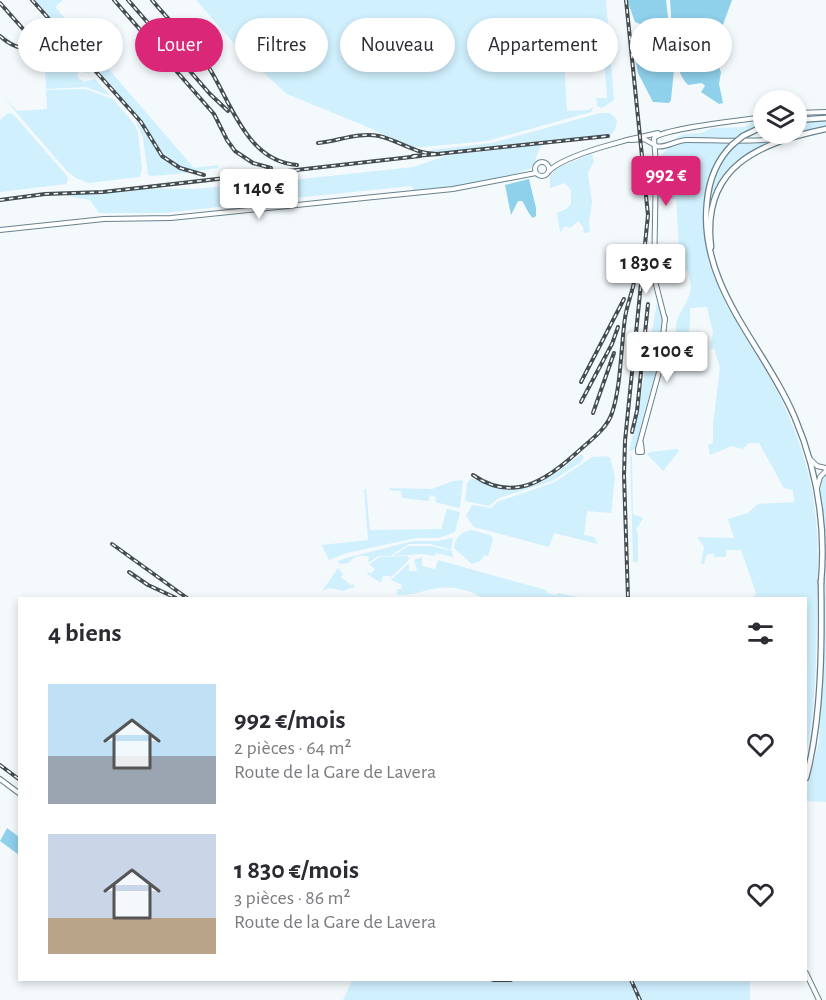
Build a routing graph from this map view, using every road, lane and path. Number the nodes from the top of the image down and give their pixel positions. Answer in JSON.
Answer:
{"nodes":[{"id":1,"x":826,"y":111,"type":"edge"},
{"id":2,"x":807,"y":112,"type":"edge"},
{"id":3,"x":826,"y":118,"type":"edge"},
{"id":4,"x":753,"y":119,"type":"edge"},
{"id":5,"x":807,"y":119,"type":"edge"},
{"id":6,"x":826,"y":129,"type":"edge"},
{"id":7,"x":753,"y":131,"type":"edge"},
{"id":8,"x":660,"y":133,"type":"junction"},
{"id":9,"x":808,"y":133,"type":"junction"},
{"id":10,"x":622,"y":141,"type":"junction"},
{"id":11,"x":655,"y":145,"type":"junction"},
{"id":12,"x":664,"y":146,"type":"junction"},
{"id":13,"x":573,"y":158,"type":"junction"},
{"id":14,"x":547,"y":164,"type":"junction"},
{"id":15,"x":656,"y":164,"type":"junction"},
{"id":16,"x":535,"y":167,"type":"junction"},
{"id":17,"x":549,"y":171,"type":"junction"},
{"id":18,"x":536,"y":173,"type":"junction"},
{"id":19,"x":513,"y":177,"type":"junction"},
{"id":20,"x":0,"y":230,"type":"edge"},
{"id":21,"x":715,"y":270,"type":"junction"},
{"id":22,"x":777,"y":384,"type":"junction"},
{"id":23,"x":640,"y":449,"type":"dead end"},
{"id":24,"x":809,"y":458,"type":"junction"},
{"id":25,"x":826,"y":469,"type":"edge"},
{"id":26,"x":817,"y":489,"type":"junction"},
{"id":27,"x":822,"y":584,"type":"junction"},
{"id":28,"x":810,"y":753,"type":"junction"},
{"id":29,"x":807,"y":764,"type":"edge"},
{"id":30,"x":807,"y":772,"type":"edge"},
{"id":31,"x":0,"y":779,"type":"edge"},
{"id":32,"x":18,"y":792,"type":"edge"},
{"id":33,"x":807,"y":976,"type":"edge"},
{"id":34,"x":819,"y":1000,"type":"edge"}],
"edges":[{"from":1,"to":2,"type":"street"},
{"from":3,"to":5,"type":"main road"},
{"from":4,"to":8,"type":"street"},
{"from":6,"to":9,"type":"main road"},
{"from":7,"to":21,"type":"main road","bridge":true},
{"from":8,"to":10,"type":"street"},
{"from":8,"to":11,"type":"street"},
{"from":8,"to":12,"type":"street"},
{"from":9,"to":12,"type":"street"},
{"from":9,"to":21,"type":"main road"},
{"from":10,"to":11,"type":"street"},
{"from":10,"to":13,"type":"street"},
{"from":11,"to":12,"type":"street"},
{"from":11,"to":15,"type":"street"},
{"from":12,"to":15,"type":"street"},
{"from":13,"to":14,"type":"street"},
{"from":13,"to":17,"type":"street"},
{"from":14,"to":16,"type":"street"},
{"from":14,"to":17,"type":"street"},
{"from":15,"to":23,"type":"street"},
{"from":16,"to":18,"type":"street"},
{"from":16,"to":19,"type":"street"},
{"from":17,"to":18,"type":"street"},
{"from":18,"to":19,"type":"street"},
{"from":19,"to":20,"type":"street"},
{"from":21,"to":22,"type":"main road"},
{"from":22,"to":24,"type":"main road"},
{"from":22,"to":27,"type":"main road"},
{"from":24,"to":25,"type":"street"},
{"from":24,"to":26,"type":"main road"},
{"from":25,"to":26,"type":"street"},
{"from":26,"to":27,"type":"main road"},
{"from":27,"to":28,"type":"main road"},
{"from":28,"to":29,"type":"main road"},
{"from":28,"to":30,"type":"main road"},
{"from":31,"to":32,"type":"street"},
{"from":33,"to":34,"type":"street"}]}
